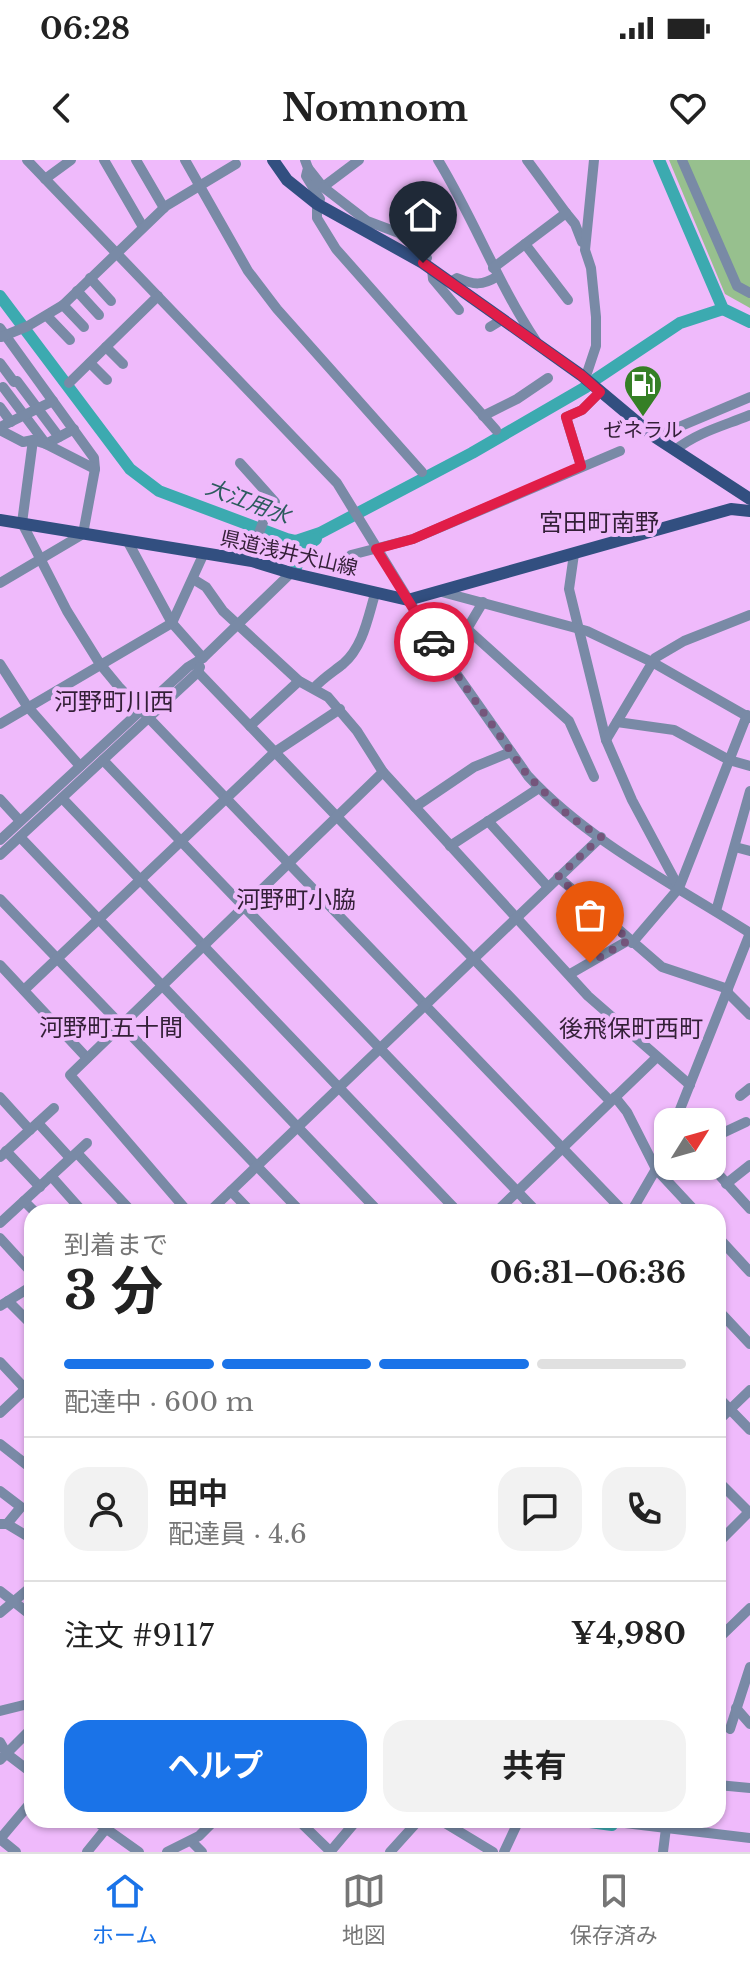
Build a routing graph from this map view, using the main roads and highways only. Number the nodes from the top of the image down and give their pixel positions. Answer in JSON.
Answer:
{"nodes":[{"id":1,"x":273,"y":160,"type":"edge"},
{"id":2,"x":750,"y":499,"type":"edge"},
{"id":3,"x":750,"y":511,"type":"edge"},
{"id":4,"x":0,"y":520,"type":"edge"}],
"edges":[{"from":1,"to":2,"type":"main road"},
{"from":3,"to":4,"type":"main road","name":"県道浅井犬山線"}]}
